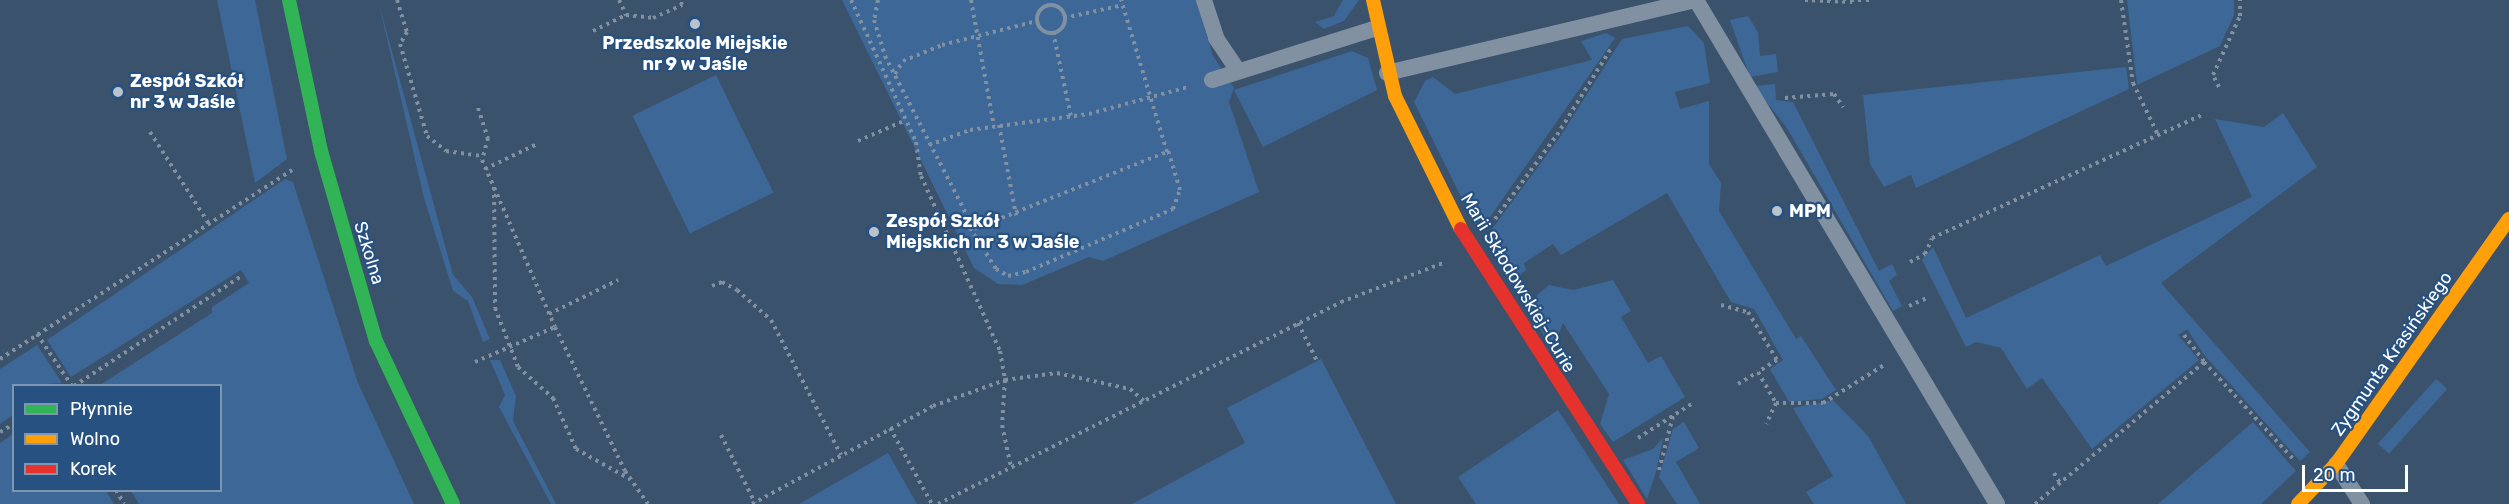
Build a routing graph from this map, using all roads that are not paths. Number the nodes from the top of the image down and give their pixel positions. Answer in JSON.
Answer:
{"nodes":[{"id":1,"x":289,"y":0,"type":"edge"},
{"id":2,"x":1204,"y":0,"type":"edge"},
{"id":3,"x":1373,"y":0,"type":"edge"},
{"id":4,"x":1696,"y":0,"type":"edge"},
{"id":5,"x":1377,"y":28,"type":"junction"},
{"id":6,"x":1238,"y":71,"type":"junction"},
{"id":7,"x":1387,"y":73,"type":"junction"},
{"id":8,"x":1212,"y":80,"type":"road end"},
{"id":9,"x":2509,"y":219,"type":"edge"},
{"id":10,"x":2336,"y":464,"type":"junction"},
{"id":11,"x":453,"y":504,"type":"edge"},
{"id":12,"x":1638,"y":504,"type":"edge"},
{"id":13,"x":1997,"y":504,"type":"edge"},
{"id":14,"x":2298,"y":504,"type":"edge"},
{"id":15,"x":2362,"y":504,"type":"edge"}],
"edges":[{"from":1,"to":11,"type":"street","name":"Szkolna"},
{"from":2,"to":6,"type":"lane"},
{"from":3,"to":5,"type":"street","name":"Marii Skłodowskiej-Curie"},
{"from":4,"to":7,"type":"lane"},
{"from":4,"to":13,"type":"lane"},
{"from":5,"to":6,"type":"lane"},
{"from":5,"to":7,"type":"street","name":"Marii Skłodowskiej-Curie"},
{"from":6,"to":8,"type":"lane"},
{"from":7,"to":12,"type":"street","name":"Marii Skłodowskiej-Curie"},
{"from":9,"to":10,"type":"street","name":"Zygmunta Krasińskiego"},
{"from":10,"to":14,"type":"street","name":"Zygmunta Krasińskiego"},
{"from":10,"to":15,"type":"lane"}]}
